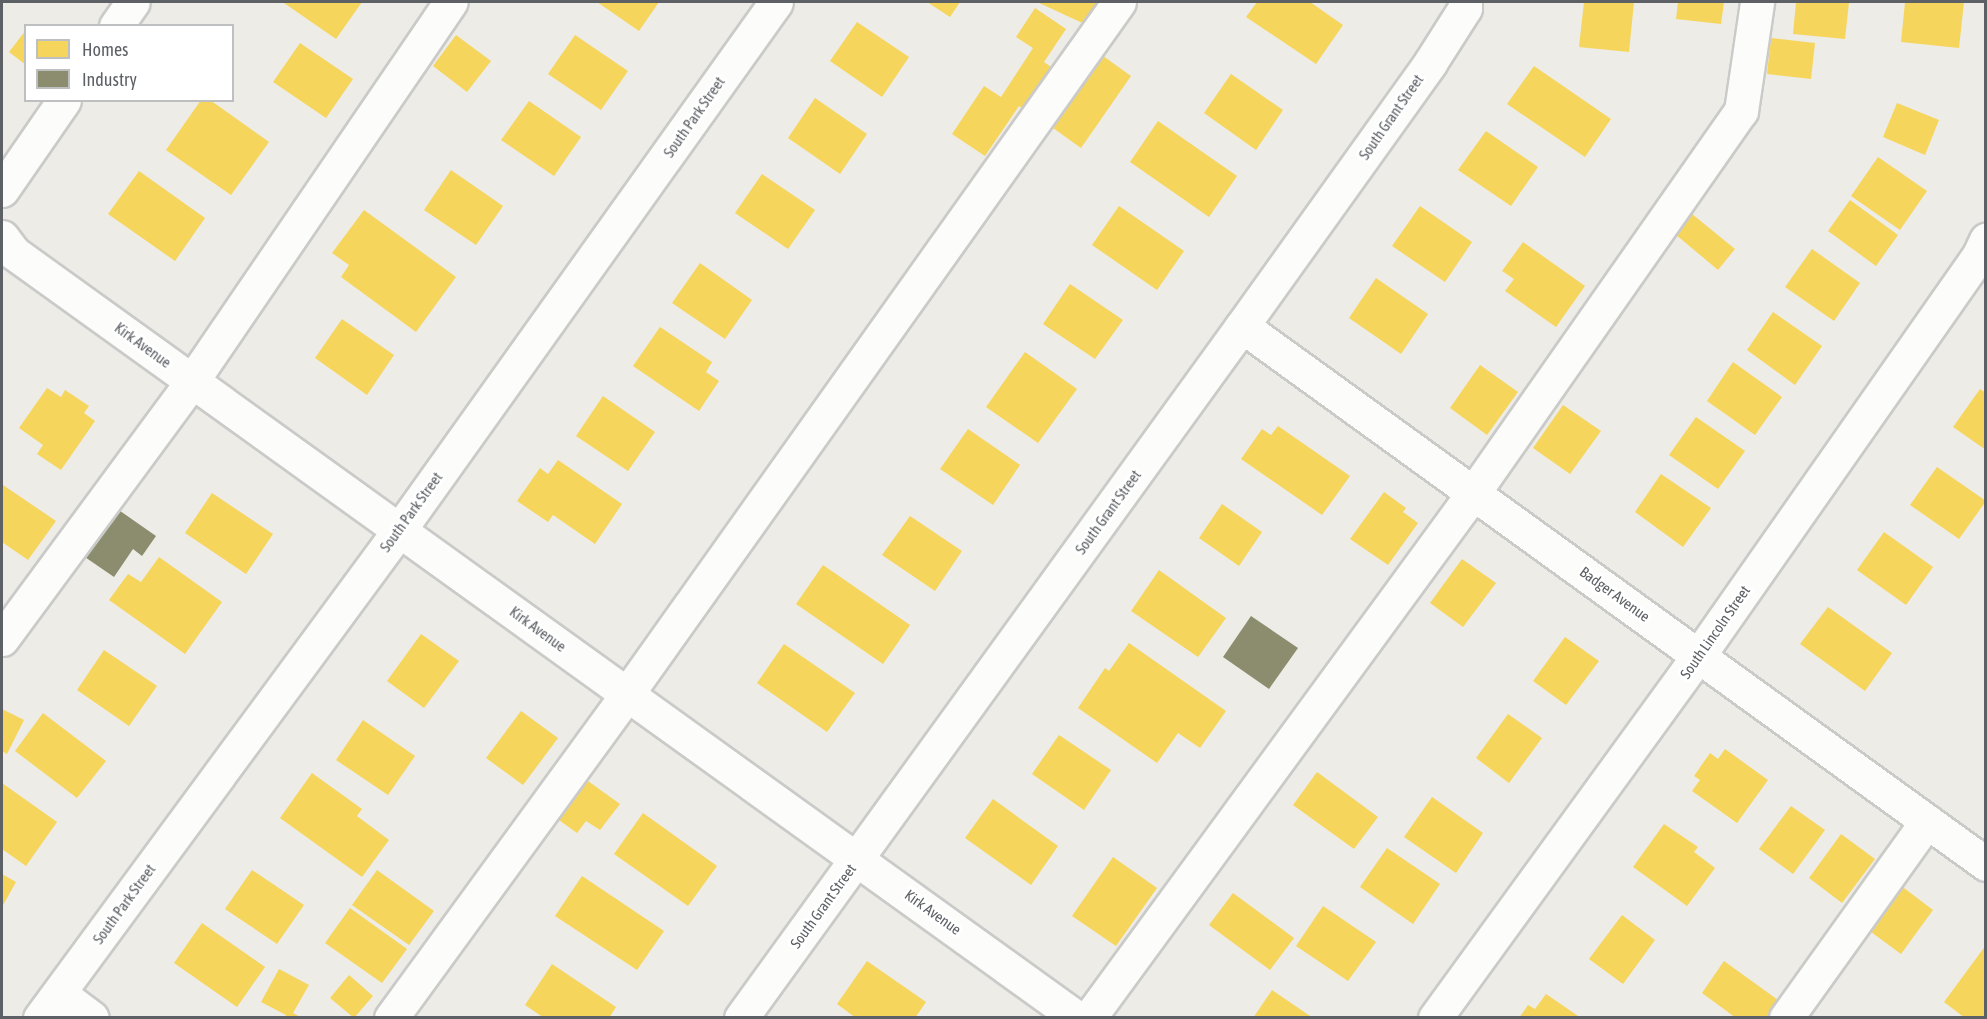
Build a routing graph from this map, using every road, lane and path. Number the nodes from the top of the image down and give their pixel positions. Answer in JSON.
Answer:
{"nodes":[{"id":1,"x":133,"y":2,"type":"edge"},
{"id":2,"x":451,"y":2,"type":"edge"},
{"id":3,"x":776,"y":2,"type":"edge"},
{"id":4,"x":1119,"y":2,"type":"edge"},
{"id":5,"x":1465,"y":2,"type":"edge"},
{"id":6,"x":1757,"y":2,"type":"edge"},
{"id":7,"x":117,"y":24,"type":"edge"},
{"id":8,"x":63,"y":102,"type":"edge"},
{"id":9,"x":2,"y":190,"type":"edge"},
{"id":10,"x":2,"y":237,"type":"edge"},
{"id":11,"x":1986,"y":240,"type":"edge"},
{"id":12,"x":1242,"y":326,"type":"junction"},
{"id":13,"x":192,"y":381,"type":"junction"},
{"id":14,"x":1474,"y":492,"type":"junction"},
{"id":15,"x":400,"y":529,"type":"junction"},
{"id":16,"x":2,"y":639,"type":"edge"},
{"id":17,"x":1699,"y":655,"type":"junction"},
{"id":18,"x":627,"y":694,"type":"junction"},
{"id":19,"x":1927,"y":821,"type":"junction"},
{"id":20,"x":858,"y":858,"type":"junction"},
{"id":21,"x":1986,"y":864,"type":"edge"},
{"id":22,"x":49,"y":1005,"type":"edge"},
{"id":23,"x":92,"y":1017,"type":"edge"},
{"id":24,"x":391,"y":1017,"type":"edge"},
{"id":25,"x":741,"y":1017,"type":"edge"},
{"id":26,"x":1077,"y":1017,"type":"edge"},
{"id":27,"x":1089,"y":1017,"type":"edge"},
{"id":28,"x":1435,"y":1017,"type":"edge"},
{"id":29,"x":1786,"y":1017,"type":"edge"}],
"edges":[{"from":1,"to":7,"type":"street"},
{"from":2,"to":13,"type":"street"},
{"from":3,"to":15,"type":"street","name":"South Park Street"},
{"from":4,"to":18,"type":"street"},
{"from":5,"to":12,"type":"street","name":"South Grant Street"},
{"from":6,"to":14,"type":"street"},
{"from":8,"to":9,"type":"street"},
{"from":10,"to":13,"type":"street","name":"Kirk Avenue"},
{"from":11,"to":17,"type":"street","name":"South Lincoln Street"},
{"from":12,"to":14,"type":"street","name":"Badger Avenue"},
{"from":12,"to":20,"type":"street","name":"South Grant Street"},
{"from":13,"to":15,"type":"street","name":"Kirk Avenue"},
{"from":13,"to":16,"type":"street"},
{"from":14,"to":17,"type":"street","name":"Badger Avenue"},
{"from":14,"to":27,"type":"street"},
{"from":15,"to":18,"type":"street","name":"Kirk Avenue"},
{"from":15,"to":22,"type":"street","name":"South Park Street"},
{"from":17,"to":19,"type":"street","name":"Badger Avenue"},
{"from":17,"to":28,"type":"street","name":"South Lincoln Street"},
{"from":18,"to":20,"type":"street","name":"Kirk Avenue"},
{"from":18,"to":24,"type":"street"},
{"from":19,"to":21,"type":"street","name":"Badger Avenue"},
{"from":19,"to":29,"type":"street"},
{"from":20,"to":25,"type":"street","name":"South Grant Street"},
{"from":20,"to":26,"type":"street","name":"Kirk Avenue"},
{"from":22,"to":23,"type":"street"}]}
